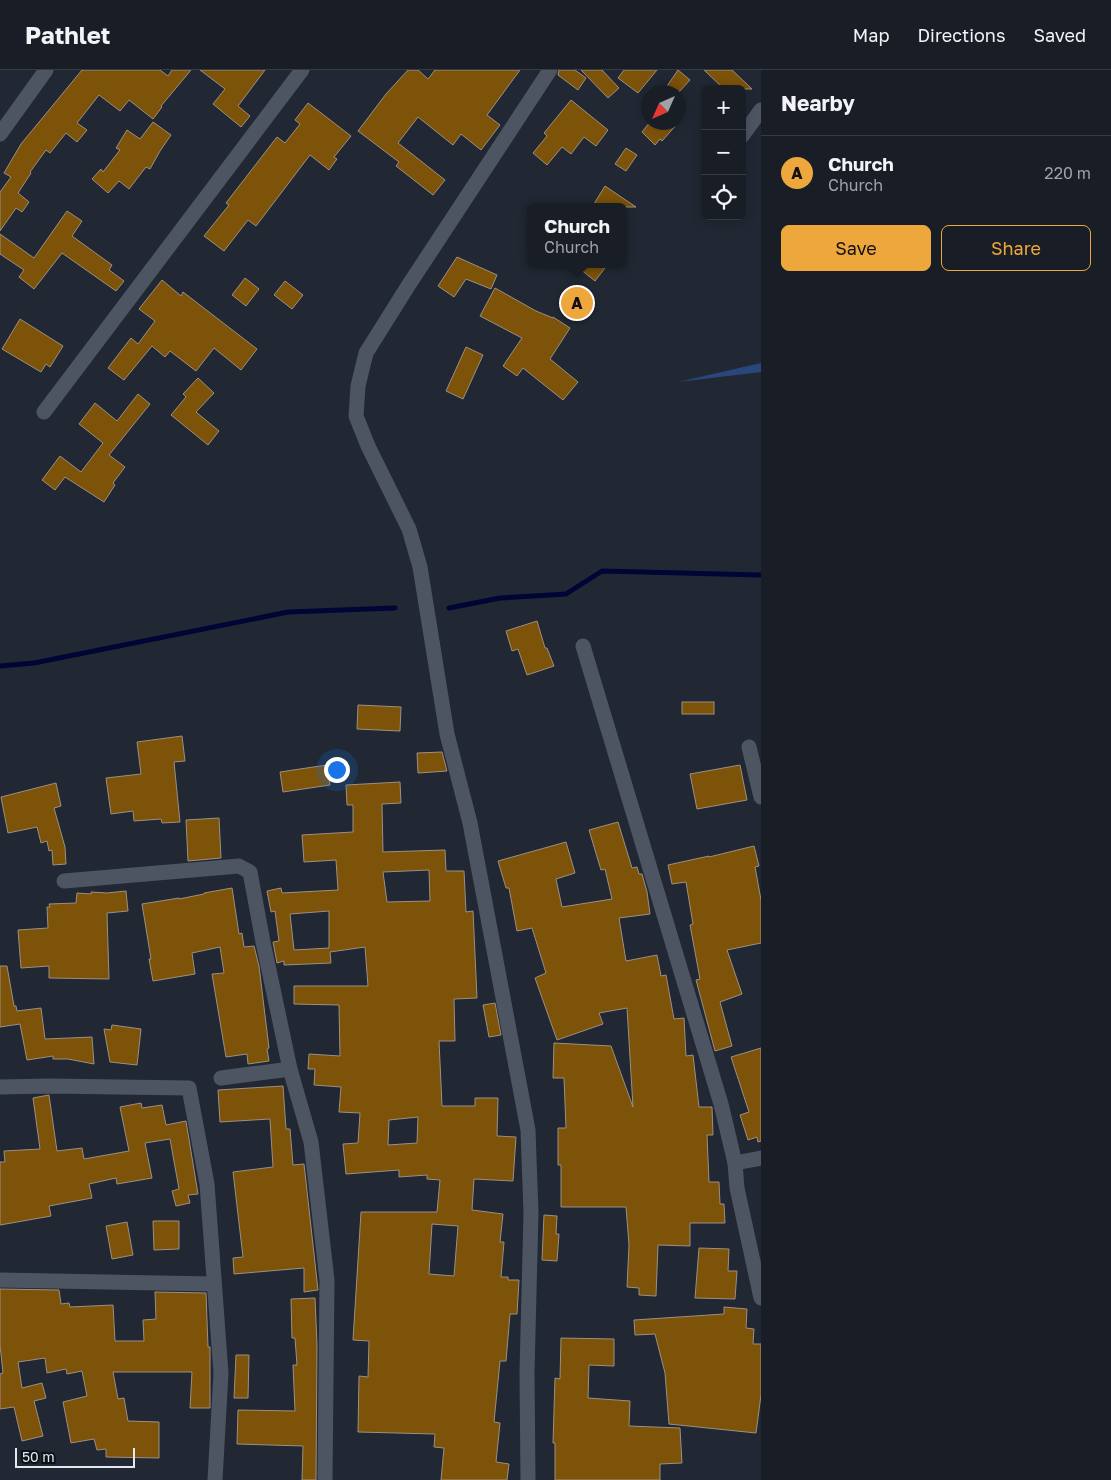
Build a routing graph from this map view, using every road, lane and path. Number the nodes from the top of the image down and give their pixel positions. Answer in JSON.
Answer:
{"nodes":[{"id":1,"x":46,"y":70,"type":"edge"},
{"id":2,"x":302,"y":70,"type":"edge"},
{"id":3,"x":550,"y":70,"type":"edge"},
{"id":4,"x":761,"y":110,"type":"edge"},
{"id":5,"x":746,"y":131,"type":"edge"},
{"id":6,"x":0,"y":134,"type":"edge"},
{"id":7,"x":44,"y":412,"type":"dead end"},
{"id":8,"x":583,"y":646,"type":"dead end"},
{"id":9,"x":749,"y":747,"type":"dead end"},
{"id":10,"x":761,"y":797,"type":"edge"},
{"id":11,"x":64,"y":881,"type":"dead end"},
{"id":12,"x":290,"y":1069,"type":"junction"},
{"id":13,"x":221,"y":1078,"type":"dead end"},
{"id":14,"x":0,"y":1087,"type":"edge"},
{"id":15,"x":761,"y":1158,"type":"edge"},
{"id":16,"x":734,"y":1163,"type":"junction"},
{"id":17,"x":0,"y":1280,"type":"edge"},
{"id":18,"x":214,"y":1284,"type":"junction"},
{"id":19,"x":761,"y":1298,"type":"edge"},
{"id":20,"x":215,"y":1480,"type":"edge"},
{"id":21,"x":326,"y":1480,"type":"edge"},
{"id":22,"x":528,"y":1480,"type":"edge"}],
"edges":[{"from":1,"to":6,"type":"street"},
{"from":2,"to":7,"type":"street"},
{"from":3,"to":22,"type":"street"},
{"from":4,"to":5,"type":"street"},
{"from":8,"to":16,"type":"street"},
{"from":9,"to":10,"type":"street"},
{"from":11,"to":12,"type":"street"},
{"from":12,"to":13,"type":"street"},
{"from":12,"to":21,"type":"street"},
{"from":14,"to":18,"type":"street"},
{"from":15,"to":16,"type":"street"},
{"from":16,"to":19,"type":"street"},
{"from":17,"to":18,"type":"street"},
{"from":18,"to":20,"type":"street"}]}
